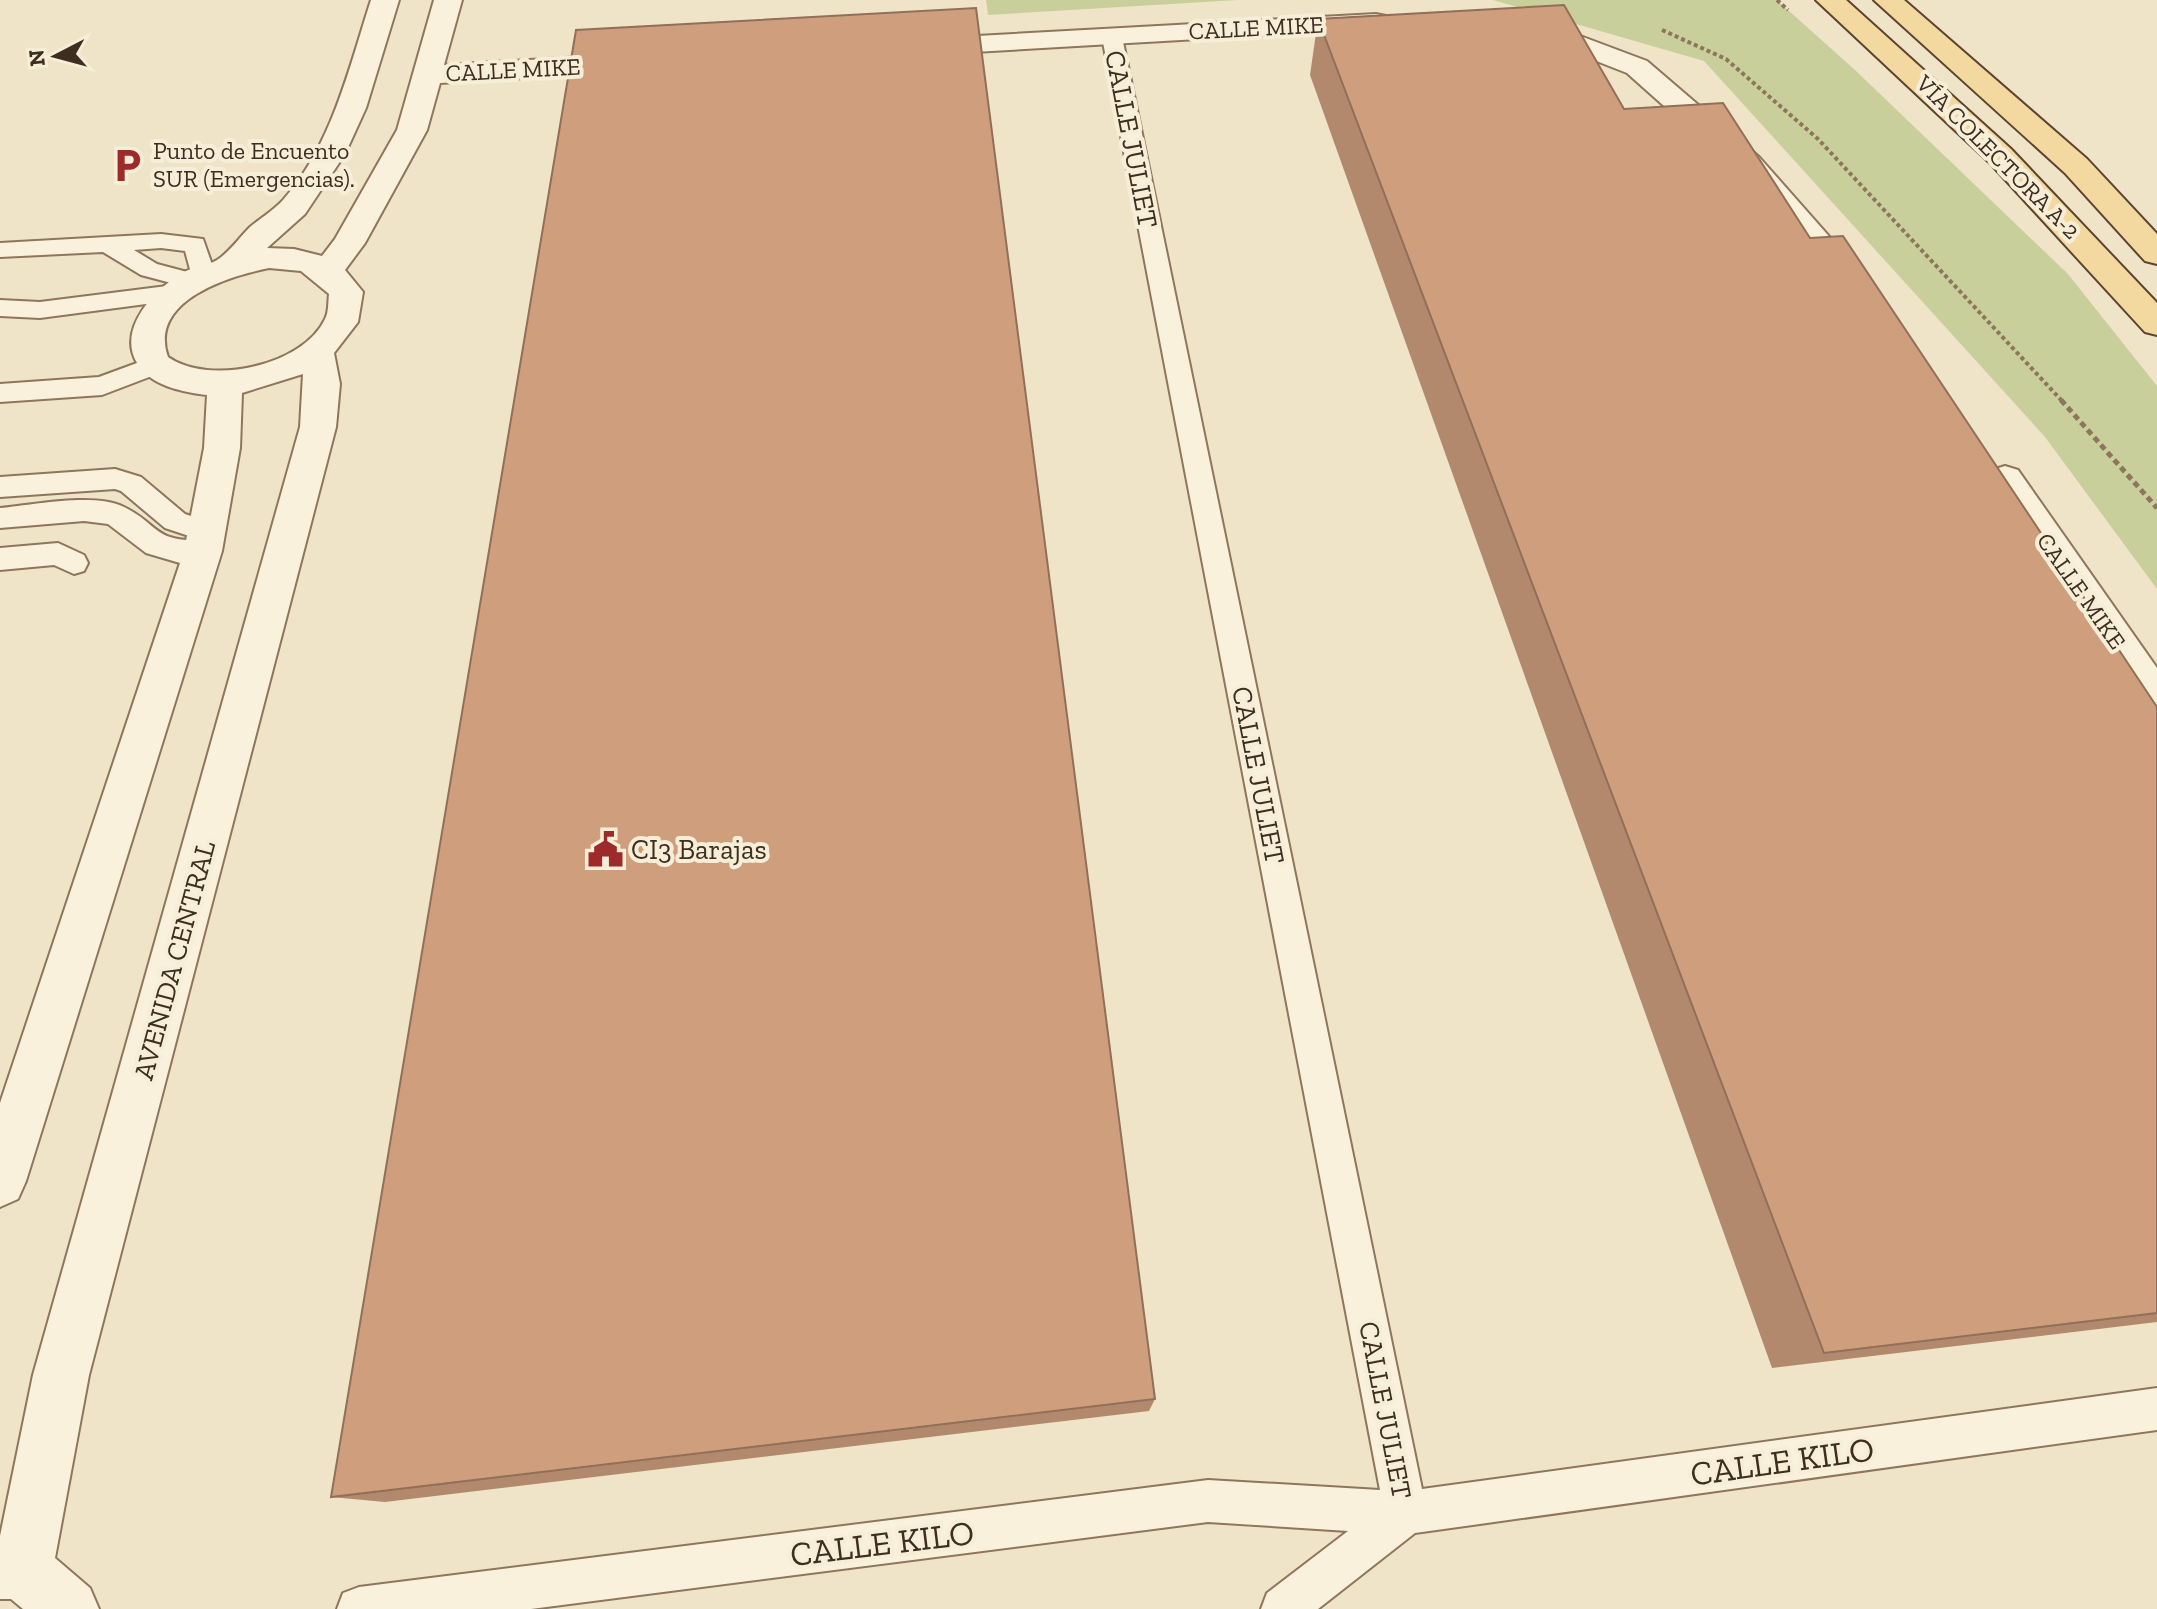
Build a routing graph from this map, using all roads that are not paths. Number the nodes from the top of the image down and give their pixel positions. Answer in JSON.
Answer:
{"nodes":[{"id":1,"x":385,"y":0,"type":"edge"},
{"id":2,"x":448,"y":0,"type":"edge"},
{"id":3,"x":1830,"y":0,"type":"edge"},
{"id":4,"x":1888,"y":0,"type":"edge"},
{"id":5,"x":1507,"y":20,"type":"edge"},
{"id":6,"x":1398,"y":21,"type":"edge"},
{"id":7,"x":1112,"y":37,"type":"junction"},
{"id":8,"x":889,"y":49,"type":"edge"},
{"id":9,"x":651,"y":62,"type":"edge"},
{"id":10,"x":428,"y":75,"type":"junction"},
{"id":11,"x":106,"y":243,"type":"junction"},
{"id":12,"x":0,"y":250,"type":"edge"},
{"id":13,"x":2157,"y":254,"type":"edge"},
{"id":14,"x":328,"y":270,"type":"junction"},
{"id":15,"x":202,"y":278,"type":"junction"},
{"id":16,"x":1868,"y":302,"type":"edge"},
{"id":17,"x":0,"y":308,"type":"edge"},
{"id":18,"x":2157,"y":324,"type":"edge"},
{"id":19,"x":316,"y":351,"type":"junction"},
{"id":20,"x":156,"y":365,"type":"junction"},
{"id":21,"x":224,"y":384,"type":"junction"},
{"id":22,"x":0,"y":393,"type":"edge"},
{"id":23,"x":1991,"y":459,"type":"edge"},
{"id":24,"x":0,"y":487,"type":"edge"},
{"id":25,"x":0,"y":518,"type":"edge"},
{"id":26,"x":205,"y":541,"type":"junction"},
{"id":27,"x":0,"y":559,"type":"edge"},
{"id":28,"x":74,"y":563,"type":"dead end"},
{"id":29,"x":2157,"y":701,"type":"edge"},
{"id":30,"x":0,"y":1181,"type":"edge"},
{"id":31,"x":2157,"y":1409,"type":"edge"},
{"id":32,"x":1406,"y":1513,"type":"junction"},
{"id":33,"x":12,"y":1569,"type":"edge"},
{"id":34,"x":69,"y":1609,"type":"edge"},
{"id":35,"x":359,"y":1609,"type":"edge"},
{"id":36,"x":1283,"y":1609,"type":"edge"}],
"edges":[{"from":1,"to":15,"type":"street"},
{"from":2,"to":10,"type":"street"},
{"from":3,"to":18,"type":"main road","name":"VÍA COLECTORA A-2"},
{"from":4,"to":13,"type":"main road"},
{"from":5,"to":16,"type":"street"},
{"from":6,"to":7,"type":"street","name":"CALLE MIKE"},
{"from":7,"to":8,"type":"street","name":"CALLE MIKE"},
{"from":7,"to":32,"type":"lane","name":"CALLE JULIET"},
{"from":9,"to":10,"type":"street","name":"CALLE MIKE"},
{"from":10,"to":14,"type":"street"},
{"from":11,"to":12,"type":"lane"},
{"from":11,"to":15,"type":"lane"},
{"from":11,"to":15,"type":"lane"},
{"from":14,"to":15,"type":"street"},
{"from":14,"to":19,"type":"street"},
{"from":15,"to":17,"type":"lane"},
{"from":15,"to":20,"type":"street"},
{"from":19,"to":21,"type":"street"},
{"from":19,"to":33,"type":"street","name":"AVENIDA CENTRAL"},
{"from":20,"to":21,"type":"street"},
{"from":20,"to":22,"type":"lane"},
{"from":21,"to":26,"type":"street"},
{"from":23,"to":29,"type":"street","name":"CALLE MIKE"},
{"from":24,"to":26,"type":"lane"},
{"from":25,"to":26,"type":"lane"},
{"from":26,"to":30,"type":"street"},
{"from":27,"to":28,"type":"lane"},
{"from":31,"to":32,"type":"lane","name":"CALLE KILO"},
{"from":32,"to":35,"type":"lane","name":"CALLE KILO"},
{"from":32,"to":36,"type":"lane"},
{"from":33,"to":34,"type":"street"}]}
